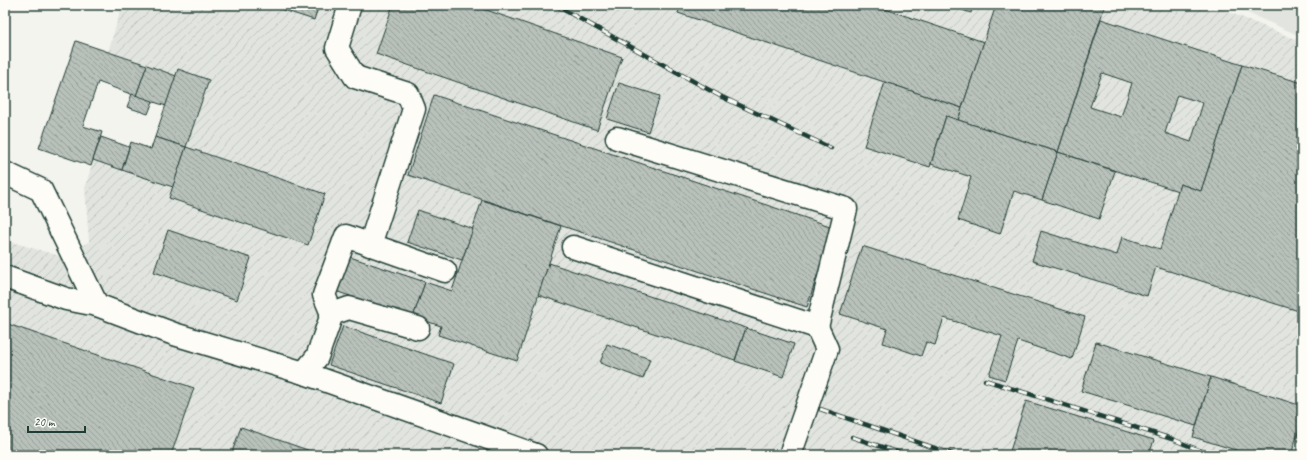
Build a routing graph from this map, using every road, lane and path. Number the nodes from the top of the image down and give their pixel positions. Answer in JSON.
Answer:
{"nodes":[{"id":1,"x":350,"y":5,"type":"edge"},
{"id":2,"x":616,"y":138,"type":"dead end"},
{"id":3,"x":7,"y":175,"type":"edge"},
{"id":4,"x":370,"y":245,"type":"junction"},
{"id":5,"x":573,"y":247,"type":"dead end"},
{"id":6,"x":445,"y":270,"type":"dead end"},
{"id":7,"x":5,"y":277,"type":"edge"},
{"id":8,"x":97,"y":305,"type":"junction"},
{"id":9,"x":332,"y":314,"type":"junction"},
{"id":10,"x":817,"y":327,"type":"junction"},
{"id":11,"x":418,"y":328,"type":"dead end"},
{"id":12,"x":304,"y":374,"type":"junction"},
{"id":13,"x":536,"y":455,"type":"edge"},
{"id":14,"x":790,"y":455,"type":"edge"}],
"edges":[{"from":1,"to":4,"type":"lane"},
{"from":2,"to":10,"type":"lane"},
{"from":3,"to":8,"type":"lane"},
{"from":4,"to":6,"type":"lane"},
{"from":4,"to":9,"type":"lane"},
{"from":5,"to":10,"type":"lane"},
{"from":7,"to":8,"type":"lane"},
{"from":8,"to":12,"type":"lane"},
{"from":9,"to":11,"type":"lane"},
{"from":9,"to":12,"type":"lane"},
{"from":10,"to":14,"type":"lane"},
{"from":12,"to":13,"type":"lane"}]}
